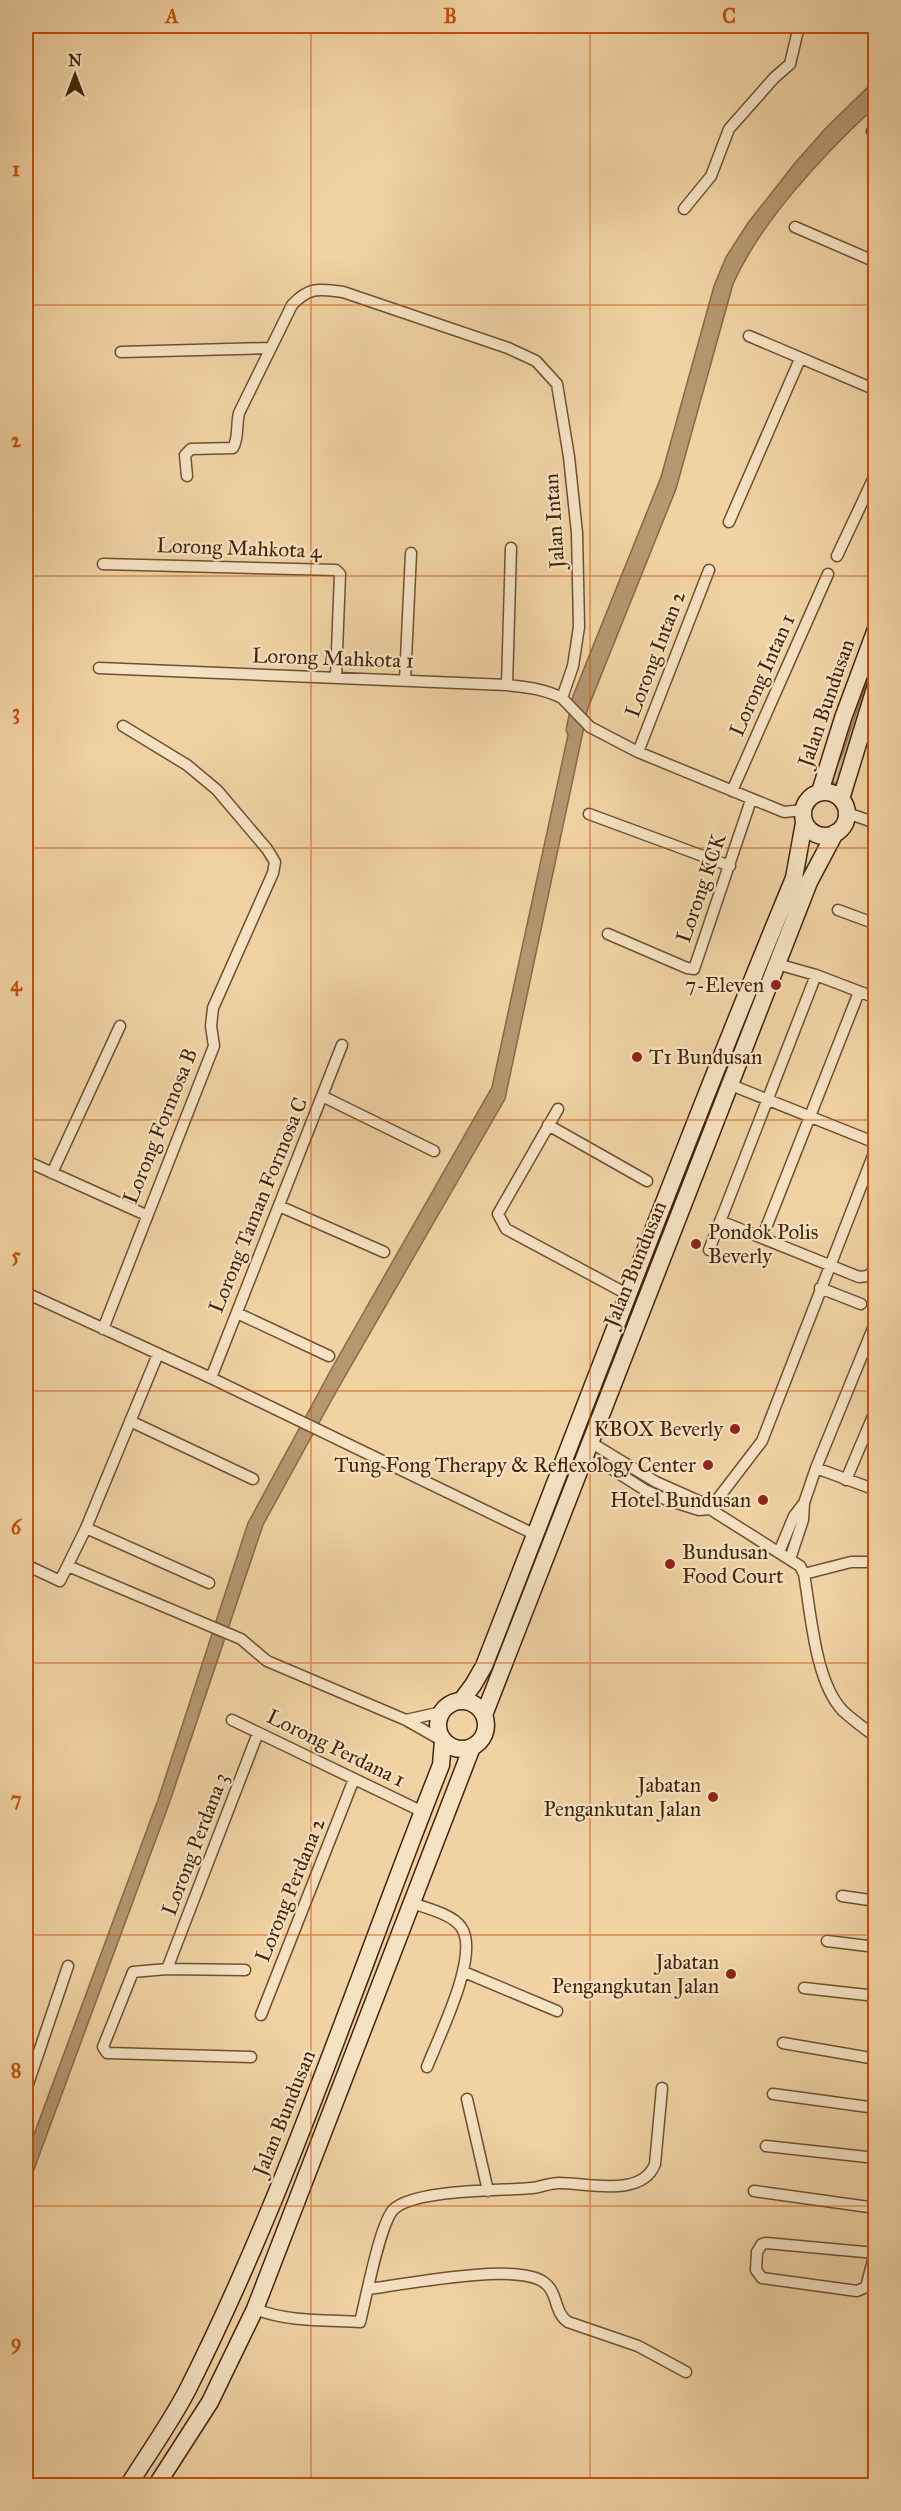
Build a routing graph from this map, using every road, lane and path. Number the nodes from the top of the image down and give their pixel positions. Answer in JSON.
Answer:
{"nodes":[{"id":1,"x":799,"y":26,"type":"edge"},
{"id":2,"x":684,"y":208,"type":"dead end"},
{"id":3,"x":795,"y":227,"type":"dead end"},
{"id":4,"x":876,"y":262,"type":"edge"},
{"id":5,"x":749,"y":336,"type":"dead end"},
{"id":6,"x":270,"y":348,"type":"junction"},
{"id":7,"x":120,"y":352,"type":"dead end"},
{"id":8,"x":800,"y":358,"type":"junction"},
{"id":9,"x":876,"y":390,"type":"edge"},
{"id":10,"x":876,"y":473,"type":"edge"},
{"id":11,"x":187,"y":476,"type":"dead end"},
{"id":12,"x":729,"y":522,"type":"dead end"},
{"id":13,"x":511,"y":549,"type":"dead end"},
{"id":14,"x":411,"y":554,"type":"dead end"},
{"id":15,"x":837,"y":556,"type":"dead end"},
{"id":16,"x":103,"y":564,"type":"dead end"},
{"id":17,"x":709,"y":570,"type":"dead end"},
{"id":18,"x":828,"y":574,"type":"dead end"},
{"id":19,"x":876,"y":628,"type":"edge"},
{"id":20,"x":99,"y":668,"type":"dead end"},
{"id":21,"x":336,"y":677,"type":"junction"},
{"id":22,"x":405,"y":680,"type":"junction"},
{"id":23,"x":507,"y":685,"type":"junction"},
{"id":24,"x":876,"y":685,"type":"edge"},
{"id":25,"x":565,"y":702,"type":"junction"},
{"id":26,"x":123,"y":726,"type":"dead end"},
{"id":27,"x":638,"y":752,"type":"junction"},
{"id":28,"x":732,"y":791,"type":"junction"},
{"id":29,"x":820,"y":792,"type":"junction"},
{"id":30,"x":751,"y":800,"type":"junction"},
{"id":31,"x":844,"y":806,"type":"junction"},
{"id":32,"x":589,"y":814,"type":"dead end"},
{"id":33,"x":803,"y":816,"type":"junction"},
{"id":34,"x":876,"y":823,"type":"edge"},
{"id":35,"x":835,"y":833,"type":"junction"},
{"id":36,"x":730,"y":866,"type":"junction"},
{"id":37,"x":838,"y":910,"type":"dead end"},
{"id":38,"x":876,"y":924,"type":"edge"},
{"id":39,"x":608,"y":934,"type":"dead end"},
{"id":40,"x":777,"y":964,"type":"junction"},
{"id":41,"x":816,"y":975,"type":"junction"},
{"id":42,"x":859,"y":992,"type":"junction"},
{"id":43,"x":876,"y":998,"type":"edge"},
{"id":44,"x":120,"y":1026,"type":"dead end"},
{"id":45,"x":342,"y":1045,"type":"dead end"},
{"id":46,"x":730,"y":1085,"type":"junction"},
{"id":47,"x":322,"y":1096,"type":"junction"},
{"id":48,"x":766,"y":1100,"type":"junction"},
{"id":49,"x":558,"y":1110,"type":"dead end"},
{"id":50,"x":810,"y":1117,"type":"junction"},
{"id":51,"x":548,"y":1125,"type":"junction"},
{"id":52,"x":876,"y":1146,"type":"edge"},
{"id":53,"x":434,"y":1150,"type":"dead end"},
{"id":54,"x":26,"y":1161,"type":"edge"},
{"id":55,"x":52,"y":1173,"type":"junction"},
{"id":56,"x":647,"y":1181,"type":"dead end"},
{"id":57,"x":279,"y":1206,"type":"junction"},
{"id":58,"x":146,"y":1215,"type":"junction"},
{"id":59,"x":720,"y":1221,"type":"junction"},
{"id":60,"x":762,"y":1238,"type":"junction"},
{"id":61,"x":709,"y":1250,"type":"dead end"},
{"id":62,"x":384,"y":1252,"type":"dead end"},
{"id":63,"x":830,"y":1265,"type":"junction"},
{"id":64,"x":876,"y":1268,"type":"edge"},
{"id":65,"x":820,"y":1288,"type":"junction"},
{"id":66,"x":26,"y":1293,"type":"edge"},
{"id":67,"x":627,"y":1294,"type":"junction"},
{"id":68,"x":861,"y":1304,"type":"dead end"},
{"id":69,"x":237,"y":1313,"type":"junction"},
{"id":70,"x":876,"y":1321,"type":"edge"},
{"id":71,"x":103,"y":1329,"type":"junction"},
{"id":72,"x":870,"y":1349,"type":"edge"},
{"id":73,"x":158,"y":1354,"type":"junction"},
{"id":74,"x":329,"y":1356,"type":"dead end"},
{"id":75,"x":211,"y":1378,"type":"junction"},
{"id":76,"x":876,"y":1409,"type":"edge"},
{"id":77,"x":130,"y":1421,"type":"junction"},
{"id":78,"x":590,"y":1442,"type":"junction"},
{"id":79,"x":581,"y":1462,"type":"junction"},
{"id":80,"x":816,"y":1468,"type":"junction"},
{"id":81,"x":253,"y":1479,"type":"dead end"},
{"id":82,"x":846,"y":1480,"type":"junction"},
{"id":83,"x":876,"y":1490,"type":"edge"},
{"id":84,"x":804,"y":1503,"type":"junction"},
{"id":85,"x":547,"y":1508,"type":"junction"},
{"id":86,"x":710,"y":1509,"type":"junction"},
{"id":87,"x":86,"y":1528,"type":"junction"},
{"id":88,"x":536,"y":1535,"type":"junction"},
{"id":89,"x":779,"y":1552,"type":"junction"},
{"id":90,"x":790,"y":1559,"type":"junction"},
{"id":91,"x":876,"y":1562,"type":"edge"},
{"id":92,"x":26,"y":1565,"type":"edge"},
{"id":93,"x":68,"y":1566,"type":"junction"},
{"id":94,"x":804,"y":1575,"type":"junction"},
{"id":95,"x":208,"y":1583,"type":"dead end"},
{"id":96,"x":461,"y":1701,"type":"junction"},
{"id":97,"x":442,"y":1712,"type":"junction"},
{"id":98,"x":484,"y":1715,"type":"junction"},
{"id":99,"x":232,"y":1720,"type":"dead end"},
{"id":100,"x":405,"y":1720,"type":"junction"},
{"id":101,"x":258,"y":1733,"type":"junction"},
{"id":102,"x":876,"y":1737,"type":"edge"},
{"id":103,"x":443,"y":1741,"type":"junction"},
{"id":104,"x":472,"y":1747,"type":"junction"},
{"id":105,"x":354,"y":1779,"type":"junction"},
{"id":106,"x":423,"y":1812,"type":"junction"},
{"id":107,"x":842,"y":1896,"type":"dead end"},
{"id":108,"x":876,"y":1900,"type":"edge"},
{"id":109,"x":412,"y":1903,"type":"junction"},
{"id":110,"x":827,"y":1941,"type":"dead end"},
{"id":111,"x":876,"y":1947,"type":"edge"},
{"id":112,"x":68,"y":1966,"type":"dead end"},
{"id":113,"x":167,"y":1969,"type":"junction"},
{"id":114,"x":245,"y":1970,"type":"dead end"},
{"id":115,"x":465,"y":1972,"type":"junction"},
{"id":116,"x":804,"y":1988,"type":"dead end"},
{"id":117,"x":876,"y":1996,"type":"edge"},
{"id":118,"x":556,"y":2012,"type":"dead end"},
{"id":119,"x":261,"y":2014,"type":"dead end"},
{"id":120,"x":783,"y":2043,"type":"dead end"},
{"id":121,"x":251,"y":2057,"type":"dead end"},
{"id":122,"x":876,"y":2058,"type":"edge"},
{"id":123,"x":427,"y":2067,"type":"dead end"},
{"id":124,"x":662,"y":2088,"type":"dead end"},
{"id":125,"x":26,"y":2090,"type":"edge"},
{"id":126,"x":773,"y":2094,"type":"dead end"},
{"id":127,"x":466,"y":2099,"type":"dead end"},
{"id":128,"x":876,"y":2108,"type":"edge"},
{"id":129,"x":766,"y":2146,"type":"dead end"},
{"id":130,"x":876,"y":2158,"type":"edge"},
{"id":131,"x":488,"y":2191,"type":"junction"},
{"id":132,"x":754,"y":2191,"type":"dead end"},
{"id":133,"x":876,"y":2208,"type":"edge"},
{"id":134,"x":875,"y":2253,"type":"edge"},
{"id":135,"x":369,"y":2289,"type":"junction"},
{"id":136,"x":255,"y":2309,"type":"junction"},
{"id":137,"x":686,"y":2372,"type":"dead end"},
{"id":138,"x":128,"y":2486,"type":"edge"},
{"id":139,"x":156,"y":2486,"type":"edge"}],
"edges":[{"from":1,"to":2,"type":"street"},
{"from":3,"to":4,"type":"street"},
{"from":5,"to":8,"type":"street"},
{"from":6,"to":7,"type":"street"},
{"from":6,"to":11,"type":"street"},
{"from":6,"to":25,"type":"street","name":"Jalan Intan"},
{"from":8,"to":9,"type":"street"},
{"from":8,"to":12,"type":"street"},
{"from":10,"to":15,"type":"street"},
{"from":13,"to":23,"type":"street"},
{"from":14,"to":22,"type":"street"},
{"from":16,"to":21,"type":"street","name":"Lorong Mahkota 4"},
{"from":17,"to":27,"type":"street","name":"Lorong Intan 2"},
{"from":18,"to":28,"type":"street","name":"Lorong Intan 1"},
{"from":19,"to":29,"type":"main road","name":"Jalan Bundusan"},
{"from":20,"to":21,"type":"street","name":"Lorong Mahkota 1"},
{"from":21,"to":22,"type":"street","name":"Lorong Mahkota 1"},
{"from":22,"to":23,"type":"street","name":"Lorong Mahkota 1"},
{"from":23,"to":25,"type":"street","name":"Lorong Mahkota 1"},
{"from":24,"to":31,"type":"main road","name":"Jalan Bundusan"},
{"from":25,"to":27,"type":"street"},
{"from":26,"to":58,"type":"street","name":"Lorong Formosa B"},
{"from":27,"to":28,"type":"street"},
{"from":28,"to":30,"type":"street"},
{"from":29,"to":31,"type":"main road"},
{"from":29,"to":33,"type":"main road"},
{"from":30,"to":33,"type":"street"},
{"from":30,"to":36,"type":"street","name":"Lorong KCK"},
{"from":31,"to":34,"type":"street"},
{"from":31,"to":35,"type":"main road"},
{"from":32,"to":36,"type":"street"},
{"from":33,"to":35,"type":"main road"},
{"from":33,"to":67,"type":"main road","name":"Jalan Bundusan"},
{"from":35,"to":40,"type":"main road","name":"Jalan Bundusan"},
{"from":36,"to":39,"type":"street","name":"Lorong KCK"},
{"from":37,"to":38,"type":"street"},
{"from":40,"to":41,"type":"street"},
{"from":40,"to":46,"type":"main road","name":"Jalan Bundusan"},
{"from":41,"to":42,"type":"street"},
{"from":41,"to":48,"type":"street"},
{"from":42,"to":43,"type":"street"},
{"from":42,"to":50,"type":"street"},
{"from":44,"to":55,"type":"street"},
{"from":45,"to":47,"type":"street","name":"Lorong Taman Formosa C"},
{"from":46,"to":48,"type":"street"},
{"from":46,"to":78,"type":"main road","name":"Jalan Bundusan"},
{"from":47,"to":53,"type":"street"},
{"from":47,"to":57,"type":"street","name":"Lorong Taman Formosa C"},
{"from":48,"to":50,"type":"street"},
{"from":48,"to":59,"type":"street"},
{"from":49,"to":51,"type":"street"},
{"from":50,"to":52,"type":"street"},
{"from":50,"to":60,"type":"street"},
{"from":51,"to":56,"type":"street"},
{"from":51,"to":67,"type":"street"},
{"from":52,"to":63,"type":"street"},
{"from":54,"to":55,"type":"street"},
{"from":55,"to":58,"type":"street"},
{"from":57,"to":62,"type":"street"},
{"from":57,"to":69,"type":"street","name":"Lorong Taman Formosa C"},
{"from":58,"to":71,"type":"street","name":"Lorong Formosa B"},
{"from":59,"to":60,"type":"street"},
{"from":59,"to":61,"type":"street"},
{"from":60,"to":63,"type":"street"},
{"from":63,"to":64,"type":"street"},
{"from":63,"to":65,"type":"street"},
{"from":65,"to":68,"type":"street"},
{"from":65,"to":86,"type":"street"},
{"from":66,"to":71,"type":"street"},
{"from":67,"to":85,"type":"main road","name":"Jalan Bundusan"},
{"from":69,"to":74,"type":"street"},
{"from":69,"to":75,"type":"street","name":"Lorong Taman Formosa C"},
{"from":70,"to":72,"type":"street"},
{"from":71,"to":73,"type":"street"},
{"from":72,"to":80,"type":"street"},
{"from":73,"to":75,"type":"street"},
{"from":73,"to":77,"type":"street"},
{"from":75,"to":88,"type":"street"},
{"from":76,"to":82,"type":"street"},
{"from":77,"to":81,"type":"street"},
{"from":77,"to":87,"type":"street"},
{"from":78,"to":79,"type":"main road","name":"Jalan Bundusan"},
{"from":78,"to":85,"type":"main road"},
{"from":78,"to":86,"type":"street"},
{"from":79,"to":86,"type":"street"},
{"from":79,"to":98,"type":"main road","name":"Jalan Bundusan"},
{"from":80,"to":82,"type":"street"},
{"from":80,"to":84,"type":"street"},
{"from":82,"to":83,"type":"street"},
{"from":84,"to":89,"type":"street"},
{"from":84,"to":90,"type":"street"},
{"from":85,"to":88,"type":"main road","name":"Jalan Bundusan"},
{"from":86,"to":89,"type":"street"},
{"from":87,"to":93,"type":"street"},
{"from":87,"to":95,"type":"street"},
{"from":88,"to":96,"type":"main road","name":"Jalan Bundusan"},
{"from":89,"to":90,"type":"street"},
{"from":90,"to":94,"type":"street"},
{"from":91,"to":94,"type":"street"},
{"from":92,"to":93,"type":"street"},
{"from":93,"to":100,"type":"street"},
{"from":94,"to":102,"type":"street"},
{"from":96,"to":97,"type":"main road","name":"Jalan Bundusan"},
{"from":96,"to":98,"type":"main road"},
{"from":97,"to":100,"type":"street"},
{"from":97,"to":103,"type":"main road","name":"Jalan Bundusan"},
{"from":98,"to":104,"type":"main road","name":"Jalan Bundusan"},
{"from":99,"to":101,"type":"street","name":"Lorong Perdana 1"},
{"from":100,"to":103,"type":"street"},
{"from":101,"to":105,"type":"street","name":"Lorong Perdana 1"},
{"from":101,"to":113,"type":"street","name":"Lorong Perdana 3"},
{"from":103,"to":104,"type":"main road"},
{"from":103,"to":106,"type":"main road","name":"Jalan Bundusan"},
{"from":104,"to":109,"type":"main road","name":"Jalan Bundusan"},
{"from":105,"to":106,"type":"street","name":"Lorong Perdana 1"},
{"from":105,"to":119,"type":"street","name":"Lorong Perdana 2"},
{"from":106,"to":138,"type":"main road","name":"Jalan Bundusan"},
{"from":107,"to":108,"type":"street"},
{"from":109,"to":115,"type":"street"},
{"from":109,"to":136,"type":"main road","name":"Jalan Bundusan"},
{"from":110,"to":111,"type":"street"},
{"from":112,"to":125,"type":"street"},
{"from":113,"to":114,"type":"street"},
{"from":113,"to":121,"type":"street"},
{"from":115,"to":118,"type":"street"},
{"from":115,"to":123,"type":"street"},
{"from":116,"to":117,"type":"street"},
{"from":120,"to":122,"type":"street"},
{"from":124,"to":131,"type":"street"},
{"from":126,"to":128,"type":"street"},
{"from":127,"to":131,"type":"street"},
{"from":129,"to":130,"type":"street"},
{"from":131,"to":135,"type":"street"},
{"from":132,"to":133,"type":"street"},
{"from":134,"to":134,"type":"street"},
{"from":135,"to":136,"type":"street"},
{"from":135,"to":137,"type":"street"},
{"from":136,"to":139,"type":"main road","name":"Jalan Bundusan"}]}
